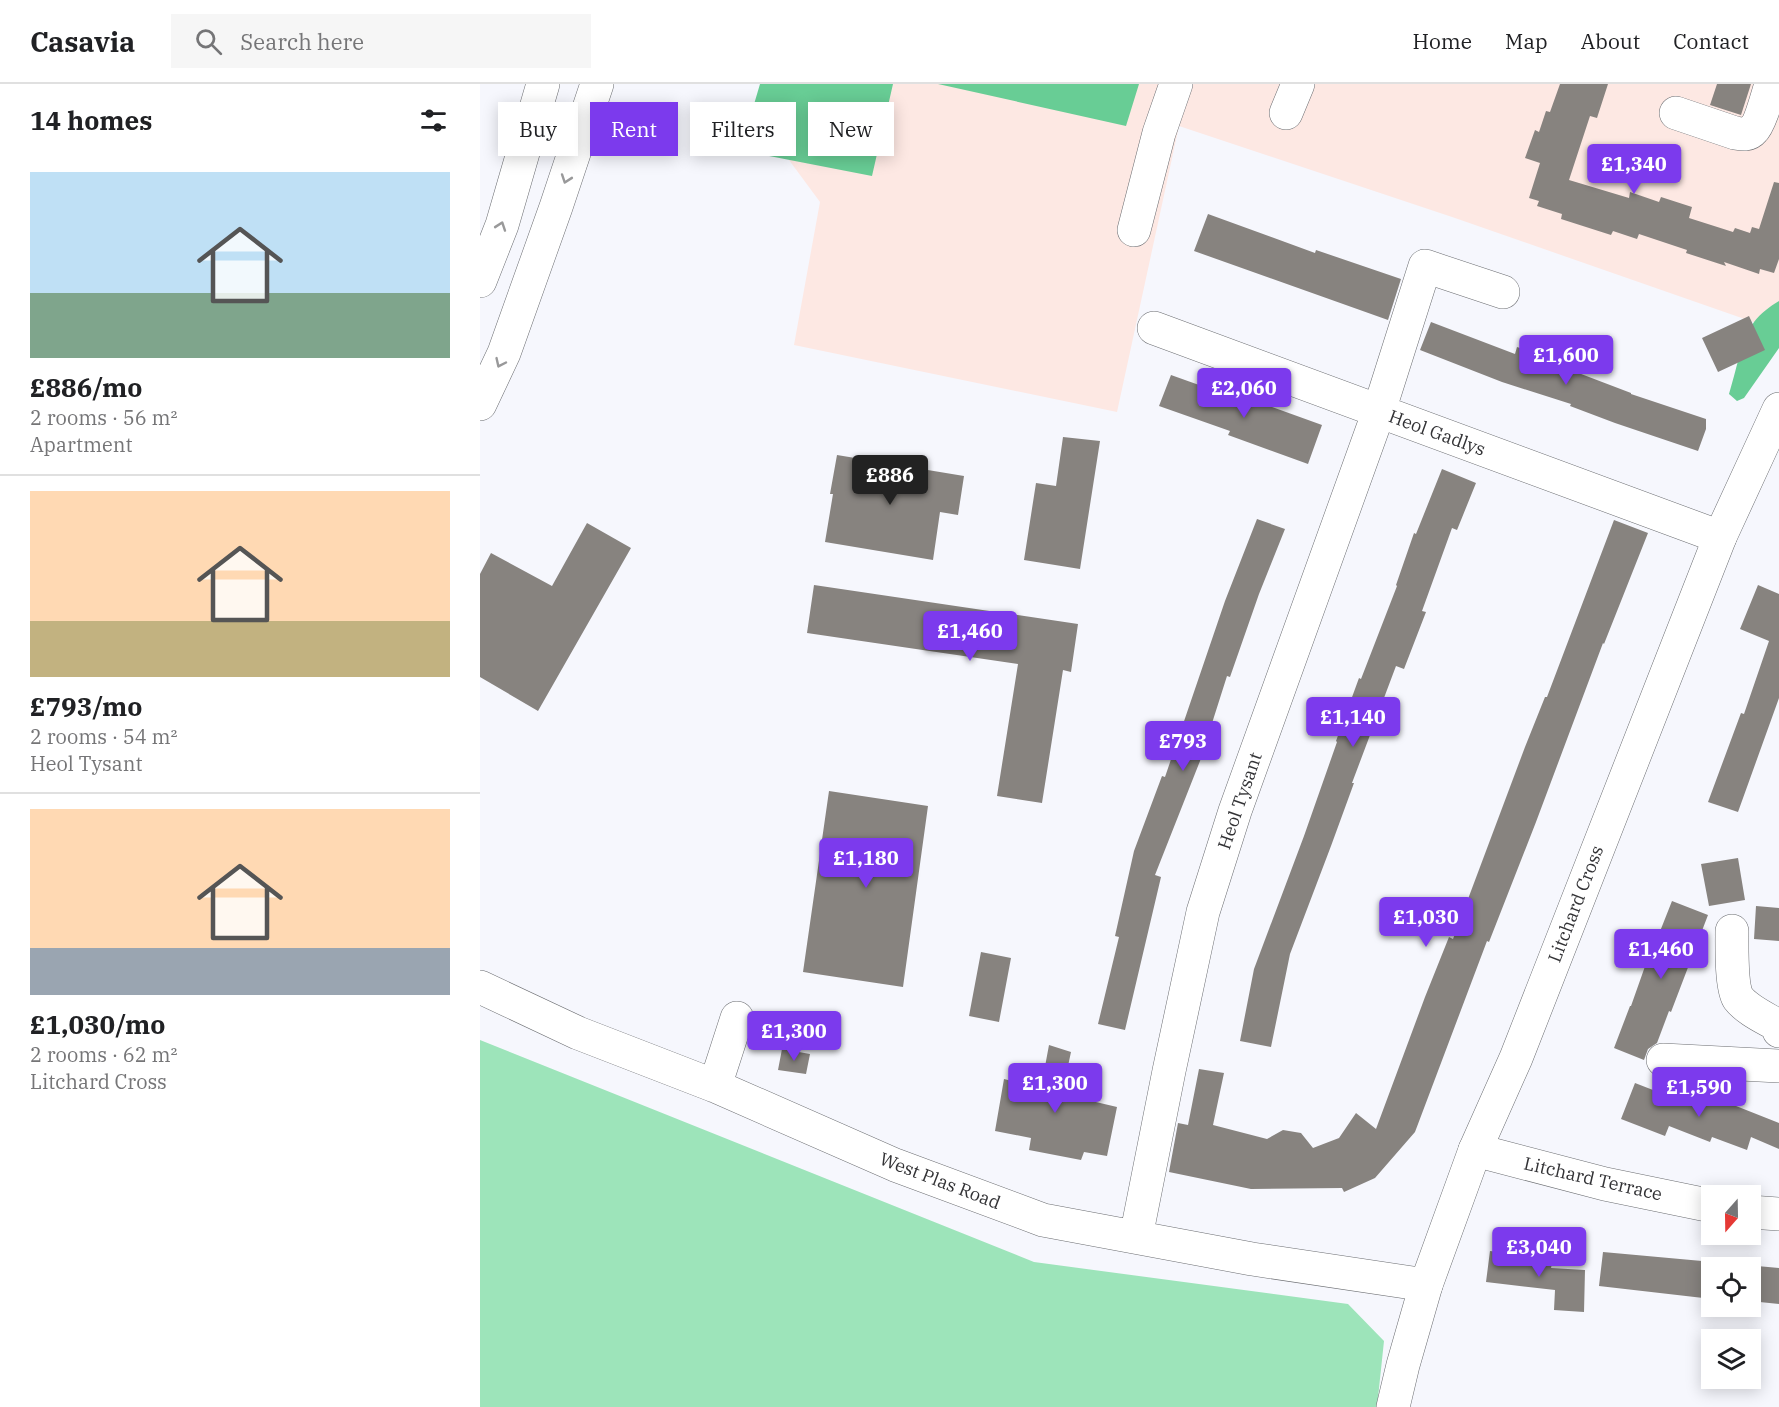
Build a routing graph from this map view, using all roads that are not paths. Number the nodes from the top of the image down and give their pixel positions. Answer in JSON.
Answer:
{"nodes":[{"id":1,"x":543,"y":84,"type":"edge"},
{"id":2,"x":597,"y":84,"type":"edge"},
{"id":3,"x":1176,"y":84,"type":"edge"},
{"id":4,"x":1771,"y":84,"type":"edge"},
{"id":5,"x":1676,"y":113,"type":"dead end"},
{"id":6,"x":1134,"y":230,"type":"dead end"},
{"id":7,"x":480,"y":281,"type":"edge"},
{"id":8,"x":1503,"y":292,"type":"dead end"},
{"id":9,"x":1154,"y":328,"type":"dead end"},
{"id":10,"x":480,"y":404,"type":"edge"},
{"id":11,"x":1779,"y":409,"type":"edge"},
{"id":12,"x":1379,"y":411,"type":"junction"},
{"id":13,"x":1720,"y":537,"type":"junction"},
{"id":14,"x":1732,"y":931,"type":"dead end"},
{"id":15,"x":480,"y":987,"type":"edge"},
{"id":16,"x":737,"y":1018,"type":"dead end"},
{"id":17,"x":1779,"y":1031,"type":"edge"},
{"id":18,"x":1663,"y":1060,"type":"dead end"},
{"id":19,"x":1771,"y":1066,"type":"edge"},
{"id":20,"x":715,"y":1086,"type":"junction"},
{"id":21,"x":1475,"y":1150,"type":"junction"},
{"id":22,"x":1701,"y":1204,"type":"edge"},
{"id":23,"x":1761,"y":1213,"type":"edge"},
{"id":24,"x":1779,"y":1214,"type":"edge"},
{"id":25,"x":1136,"y":1237,"type":"junction"},
{"id":26,"x":1426,"y":1285,"type":"junction"},
{"id":27,"x":1393,"y":1407,"type":"edge"}],
"edges":[{"from":7,"to":1,"type":"street","one_way":true},
{"from":2,"to":10,"type":"street","one_way":true},
{"from":3,"to":6,"type":"street"},
{"from":4,"to":5,"type":"street"},
{"from":8,"to":12,"type":"street","name":"Heol Tysant"},
{"from":9,"to":12,"type":"street","name":"Heol Gadlys"},
{"from":11,"to":13,"type":"street","name":"Litchard Cross"},
{"from":12,"to":13,"type":"street","name":"Heol Gadlys"},
{"from":12,"to":25,"type":"street","name":"Heol Tysant"},
{"from":13,"to":21,"type":"street","name":"Litchard Cross"},
{"from":14,"to":17,"type":"street"},
{"from":15,"to":20,"type":"street","name":"West Plas Road"},
{"from":16,"to":20,"type":"street"},
{"from":18,"to":19,"type":"street"},
{"from":20,"to":25,"type":"street","name":"West Plas Road"},
{"from":21,"to":22,"type":"street","name":"Litchard Terrace"},
{"from":21,"to":26,"type":"street","name":"Litchard Cross"},
{"from":23,"to":24,"type":"street"},
{"from":25,"to":26,"type":"street","name":"West Plas Road"},
{"from":26,"to":27,"type":"street","name":"Litchard Cross"}]}
